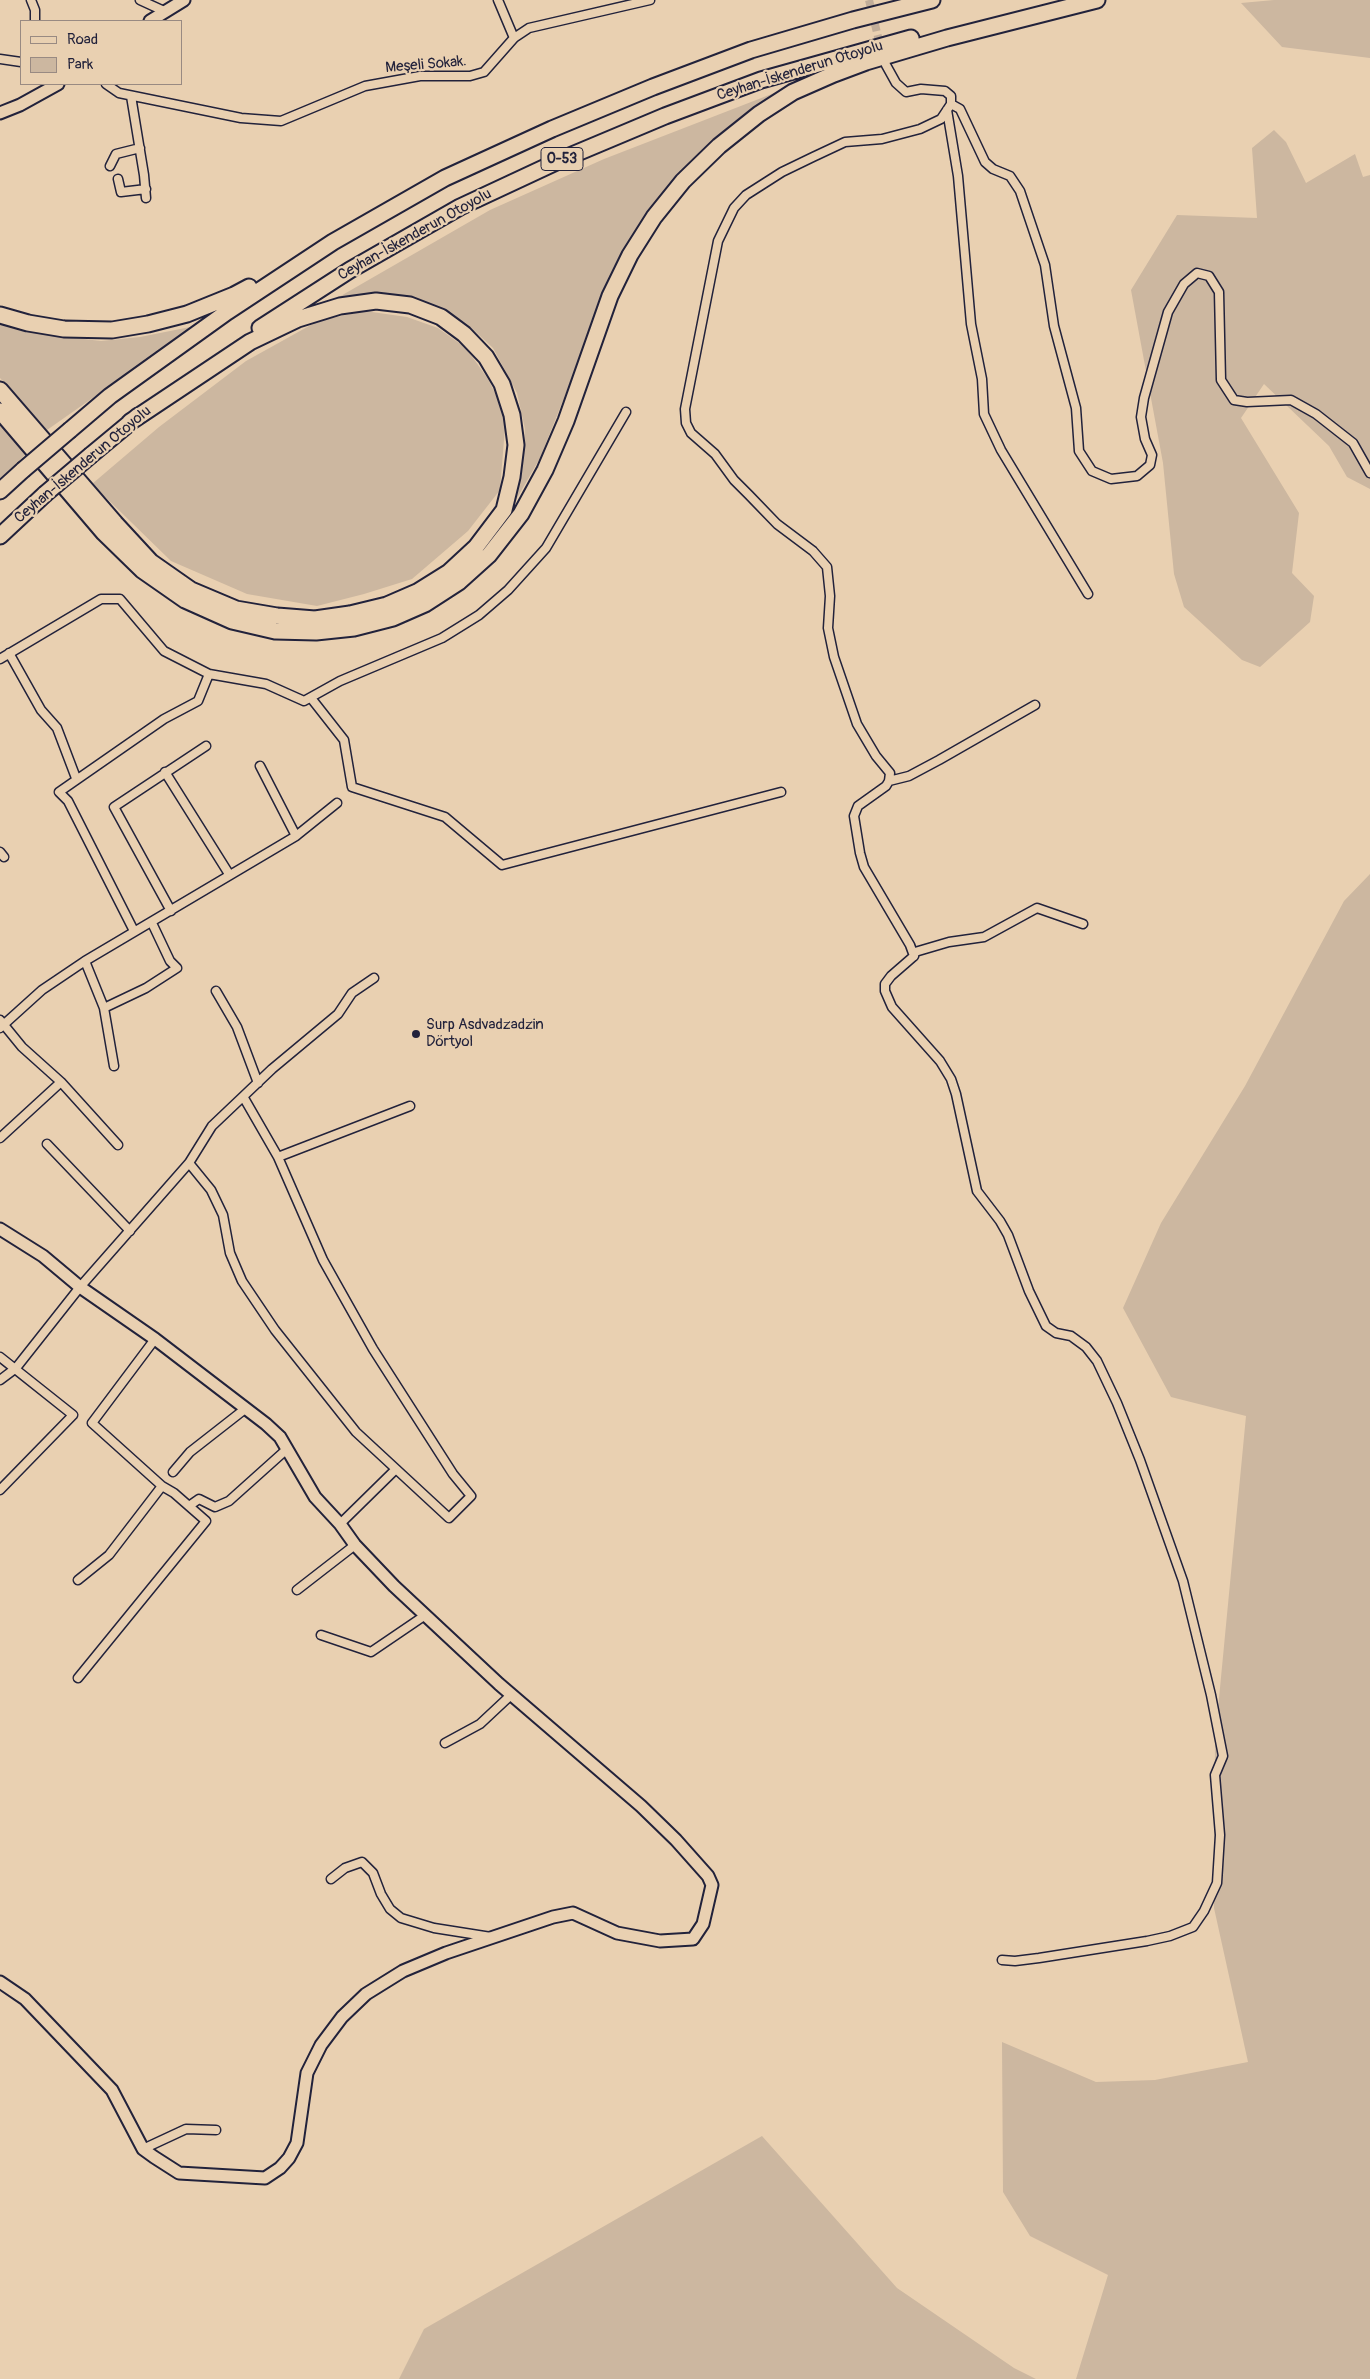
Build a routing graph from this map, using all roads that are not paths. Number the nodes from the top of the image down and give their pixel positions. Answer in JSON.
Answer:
{"nodes":[{"id":1,"x":31,"y":0,"type":"edge"},
{"id":2,"x":140,"y":0,"type":"edge"},
{"id":3,"x":184,"y":0,"type":"edge"},
{"id":4,"x":498,"y":0,"type":"edge"},
{"id":5,"x":650,"y":0,"type":"edge"},
{"id":6,"x":932,"y":0,"type":"edge"},
{"id":7,"x":1096,"y":0,"type":"edge"},
{"id":8,"x":164,"y":11,"type":"junction"},
{"id":9,"x":35,"y":20,"type":"edge"},
{"id":10,"x":151,"y":20,"type":"edge"},
{"id":11,"x":514,"y":38,"type":"junction"},
{"id":12,"x":0,"y":59,"type":"edge"},
{"id":13,"x":20,"y":62,"type":"edge"},
{"id":14,"x":886,"y":65,"type":"dead end"},
{"id":15,"x":54,"y":85,"type":"edge"},
{"id":16,"x":107,"y":85,"type":"edge"},
{"id":17,"x":131,"y":96,"type":"junction"},
{"id":18,"x":949,"y":107,"type":"junction"},
{"id":19,"x":0,"y":113,"type":"edge"},
{"id":20,"x":140,"y":148,"type":"junction"},
{"id":21,"x":110,"y":166,"type":"dead end"},
{"id":22,"x":445,"y":178,"type":"junction"},
{"id":23,"x":118,"y":179,"type":"dead end"},
{"id":24,"x":146,"y":189,"type":"junction"},
{"id":25,"x":146,"y":198,"type":"dead end"},
{"id":26,"x":0,"y":315,"type":"edge"},
{"id":27,"x":0,"y":390,"type":"edge"},
{"id":28,"x":0,"y":411,"type":"edge"},
{"id":29,"x":626,"y":412,"type":"dead end"},
{"id":30,"x":130,"y":422,"type":"junction"},
{"id":31,"x":1370,"y":473,"type":"edge"},
{"id":32,"x":0,"y":491,"type":"edge"},
{"id":33,"x":0,"y":536,"type":"edge"},
{"id":34,"x":1088,"y":594,"type":"dead end"},
{"id":35,"x":8,"y":653,"type":"junction"},
{"id":36,"x":0,"y":659,"type":"edge"},
{"id":37,"x":209,"y":674,"type":"junction"},
{"id":38,"x":311,"y":698,"type":"junction"},
{"id":39,"x":1035,"y":705,"type":"dead end"},
{"id":40,"x":206,"y":746,"type":"dead end"},
{"id":41,"x":260,"y":766,"type":"dead end"},
{"id":42,"x":165,"y":772,"type":"junction"},
{"id":43,"x":76,"y":778,"type":"junction"},
{"id":44,"x":889,"y":781,"type":"junction"},
{"id":45,"x":782,"y":792,"type":"dead end"},
{"id":46,"x":337,"y":804,"type":"dead end"},
{"id":47,"x":296,"y":836,"type":"junction"},
{"id":48,"x":229,"y":874,"type":"junction"},
{"id":49,"x":172,"y":911,"type":"junction"},
{"id":50,"x":152,"y":923,"type":"junction"},
{"id":51,"x":1082,"y":924,"type":"dead end"},
{"id":52,"x":134,"y":931,"type":"junction"},
{"id":53,"x":914,"y":956,"type":"junction"},
{"id":54,"x":85,"y":961,"type":"junction"},
{"id":55,"x":374,"y":978,"type":"dead end"},
{"id":56,"x":216,"y":991,"type":"dead end"},
{"id":57,"x":104,"y":1008,"type":"junction"},
{"id":58,"x":1,"y":1024,"type":"edge"},
{"id":59,"x":114,"y":1066,"type":"dead end"},
{"id":60,"x":60,"y":1082,"type":"junction"},
{"id":61,"x":258,"y":1083,"type":"junction"},
{"id":62,"x":244,"y":1098,"type":"junction"},
{"id":63,"x":410,"y":1106,"type":"dead end"},
{"id":64,"x":0,"y":1138,"type":"edge"},
{"id":65,"x":47,"y":1144,"type":"dead end"},
{"id":66,"x":118,"y":1145,"type":"dead end"},
{"id":67,"x":278,"y":1157,"type":"junction"},
{"id":68,"x":189,"y":1163,"type":"junction"},
{"id":69,"x":0,"y":1231,"type":"edge"},
{"id":70,"x":130,"y":1231,"type":"junction"},
{"id":71,"x":80,"y":1287,"type":"junction"},
{"id":72,"x":155,"y":1339,"type":"junction"},
{"id":73,"x":0,"y":1357,"type":"edge"},
{"id":74,"x":16,"y":1368,"type":"junction"},
{"id":75,"x":0,"y":1380,"type":"edge"},
{"id":76,"x":245,"y":1408,"type":"junction"},
{"id":77,"x":287,"y":1449,"type":"junction"},
{"id":78,"x":396,"y":1468,"type":"junction"},
{"id":79,"x":173,"y":1472,"type":"dead end"},
{"id":80,"x":162,"y":1486,"type":"junction"},
{"id":81,"x":0,"y":1490,"type":"edge"},
{"id":82,"x":189,"y":1506,"type":"junction"},
{"id":83,"x":340,"y":1524,"type":"junction"},
{"id":84,"x":355,"y":1545,"type":"junction"},
{"id":85,"x":78,"y":1580,"type":"dead end"},
{"id":86,"x":298,"y":1590,"type":"dead end"},
{"id":87,"x":424,"y":1616,"type":"junction"},
{"id":88,"x":320,"y":1635,"type":"dead end"},
{"id":89,"x":78,"y":1678,"type":"dead end"},
{"id":90,"x":511,"y":1695,"type":"junction"},
{"id":91,"x":445,"y":1743,"type":"dead end"},
{"id":92,"x":331,"y":1879,"type":"dead end"},
{"id":93,"x":491,"y":1937,"type":"junction"},
{"id":94,"x":1002,"y":1960,"type":"dead end"},
{"id":95,"x":0,"y":1982,"type":"edge"},
{"id":96,"x":216,"y":2130,"type":"dead end"},
{"id":97,"x":143,"y":2149,"type":"junction"}],
"edges":[{"from":1,"to":9,"type":"street"},
{"from":2,"to":8,"type":"street"},
{"from":3,"to":8,"type":"street"},
{"from":4,"to":11,"type":"street"},
{"from":5,"to":11,"type":"street","name":"Meşeli Sokak."},
{"from":6,"to":22,"type":"highway","number":"O-53"},
{"from":7,"to":28,"type":"highway"},
{"from":7,"to":30,"type":"highway","name":"Ceyhan-İskenderun Otoyolu","number":"O-53"},
{"from":8,"to":10,"type":"street"},
{"from":11,"to":17,"type":"street","name":"Meşeli Sokak."},
{"from":12,"to":13,"type":"street"},
{"from":14,"to":18,"type":"street"},
{"from":15,"to":19,"type":"street"},
{"from":16,"to":17,"type":"street","name":"Meşeli Sokak."},
{"from":17,"to":20,"type":"street"},
{"from":18,"to":31,"type":"street"},
{"from":18,"to":34,"type":"street"},
{"from":18,"to":44,"type":"street"},
{"from":20,"to":21,"type":"street"},
{"from":20,"to":24,"type":"street"},
{"from":22,"to":26,"type":"highway"},
{"from":22,"to":32,"type":"highway","number":"O-53","bridge":true},
{"from":23,"to":24,"type":"street"},
{"from":24,"to":25,"type":"street"},
{"from":27,"to":30,"type":"highway"},
{"from":29,"to":38,"type":"street"},
{"from":30,"to":33,"type":"highway","name":"Ceyhan-İskenderun Otoyolu","number":"O-53","bridge":true},
{"from":35,"to":36,"type":"street"},
{"from":35,"to":37,"type":"street"},
{"from":35,"to":43,"type":"street"},
{"from":37,"to":38,"type":"street"},
{"from":37,"to":43,"type":"street"},
{"from":38,"to":45,"type":"street"},
{"from":39,"to":44,"type":"street"},
{"from":40,"to":42,"type":"street"},
{"from":41,"to":47,"type":"street"},
{"from":42,"to":48,"type":"street"},
{"from":42,"to":49,"type":"street"},
{"from":43,"to":52,"type":"street"},
{"from":44,"to":53,"type":"street"},
{"from":46,"to":47,"type":"street"},
{"from":47,"to":48,"type":"street"},
{"from":48,"to":49,"type":"street"},
{"from":49,"to":50,"type":"street"},
{"from":50,"to":52,"type":"street"},
{"from":50,"to":57,"type":"street"},
{"from":51,"to":53,"type":"street"},
{"from":52,"to":54,"type":"street"},
{"from":53,"to":94,"type":"street"},
{"from":54,"to":57,"type":"street"},
{"from":54,"to":58,"type":"street"},
{"from":55,"to":61,"type":"street"},
{"from":56,"to":61,"type":"street"},
{"from":57,"to":59,"type":"street"},
{"from":58,"to":60,"type":"street"},
{"from":60,"to":64,"type":"street"},
{"from":60,"to":66,"type":"street"},
{"from":61,"to":62,"type":"street"},
{"from":62,"to":67,"type":"street"},
{"from":62,"to":68,"type":"street"},
{"from":63,"to":67,"type":"street"},
{"from":65,"to":70,"type":"street"},
{"from":67,"to":78,"type":"street"},
{"from":68,"to":70,"type":"street"},
{"from":68,"to":78,"type":"street"},
{"from":69,"to":71,"type":"street"},
{"from":70,"to":71,"type":"street"},
{"from":71,"to":72,"type":"street"},
{"from":71,"to":74,"type":"street"},
{"from":72,"to":76,"type":"street"},
{"from":72,"to":80,"type":"street"},
{"from":73,"to":74,"type":"street"},
{"from":74,"to":75,"type":"street"},
{"from":74,"to":81,"type":"street"},
{"from":76,"to":77,"type":"street"},
{"from":76,"to":79,"type":"street"},
{"from":77,"to":82,"type":"street"},
{"from":77,"to":83,"type":"street"},
{"from":78,"to":83,"type":"street"},
{"from":80,"to":82,"type":"street"},
{"from":80,"to":85,"type":"street"},
{"from":82,"to":89,"type":"street"},
{"from":83,"to":84,"type":"street"},
{"from":84,"to":86,"type":"street"},
{"from":84,"to":87,"type":"street"},
{"from":87,"to":88,"type":"street"},
{"from":87,"to":90,"type":"street"},
{"from":90,"to":91,"type":"street"},
{"from":90,"to":93,"type":"street"},
{"from":92,"to":93,"type":"street"},
{"from":93,"to":97,"type":"street"},
{"from":95,"to":97,"type":"street"},
{"from":96,"to":97,"type":"street"}]}
